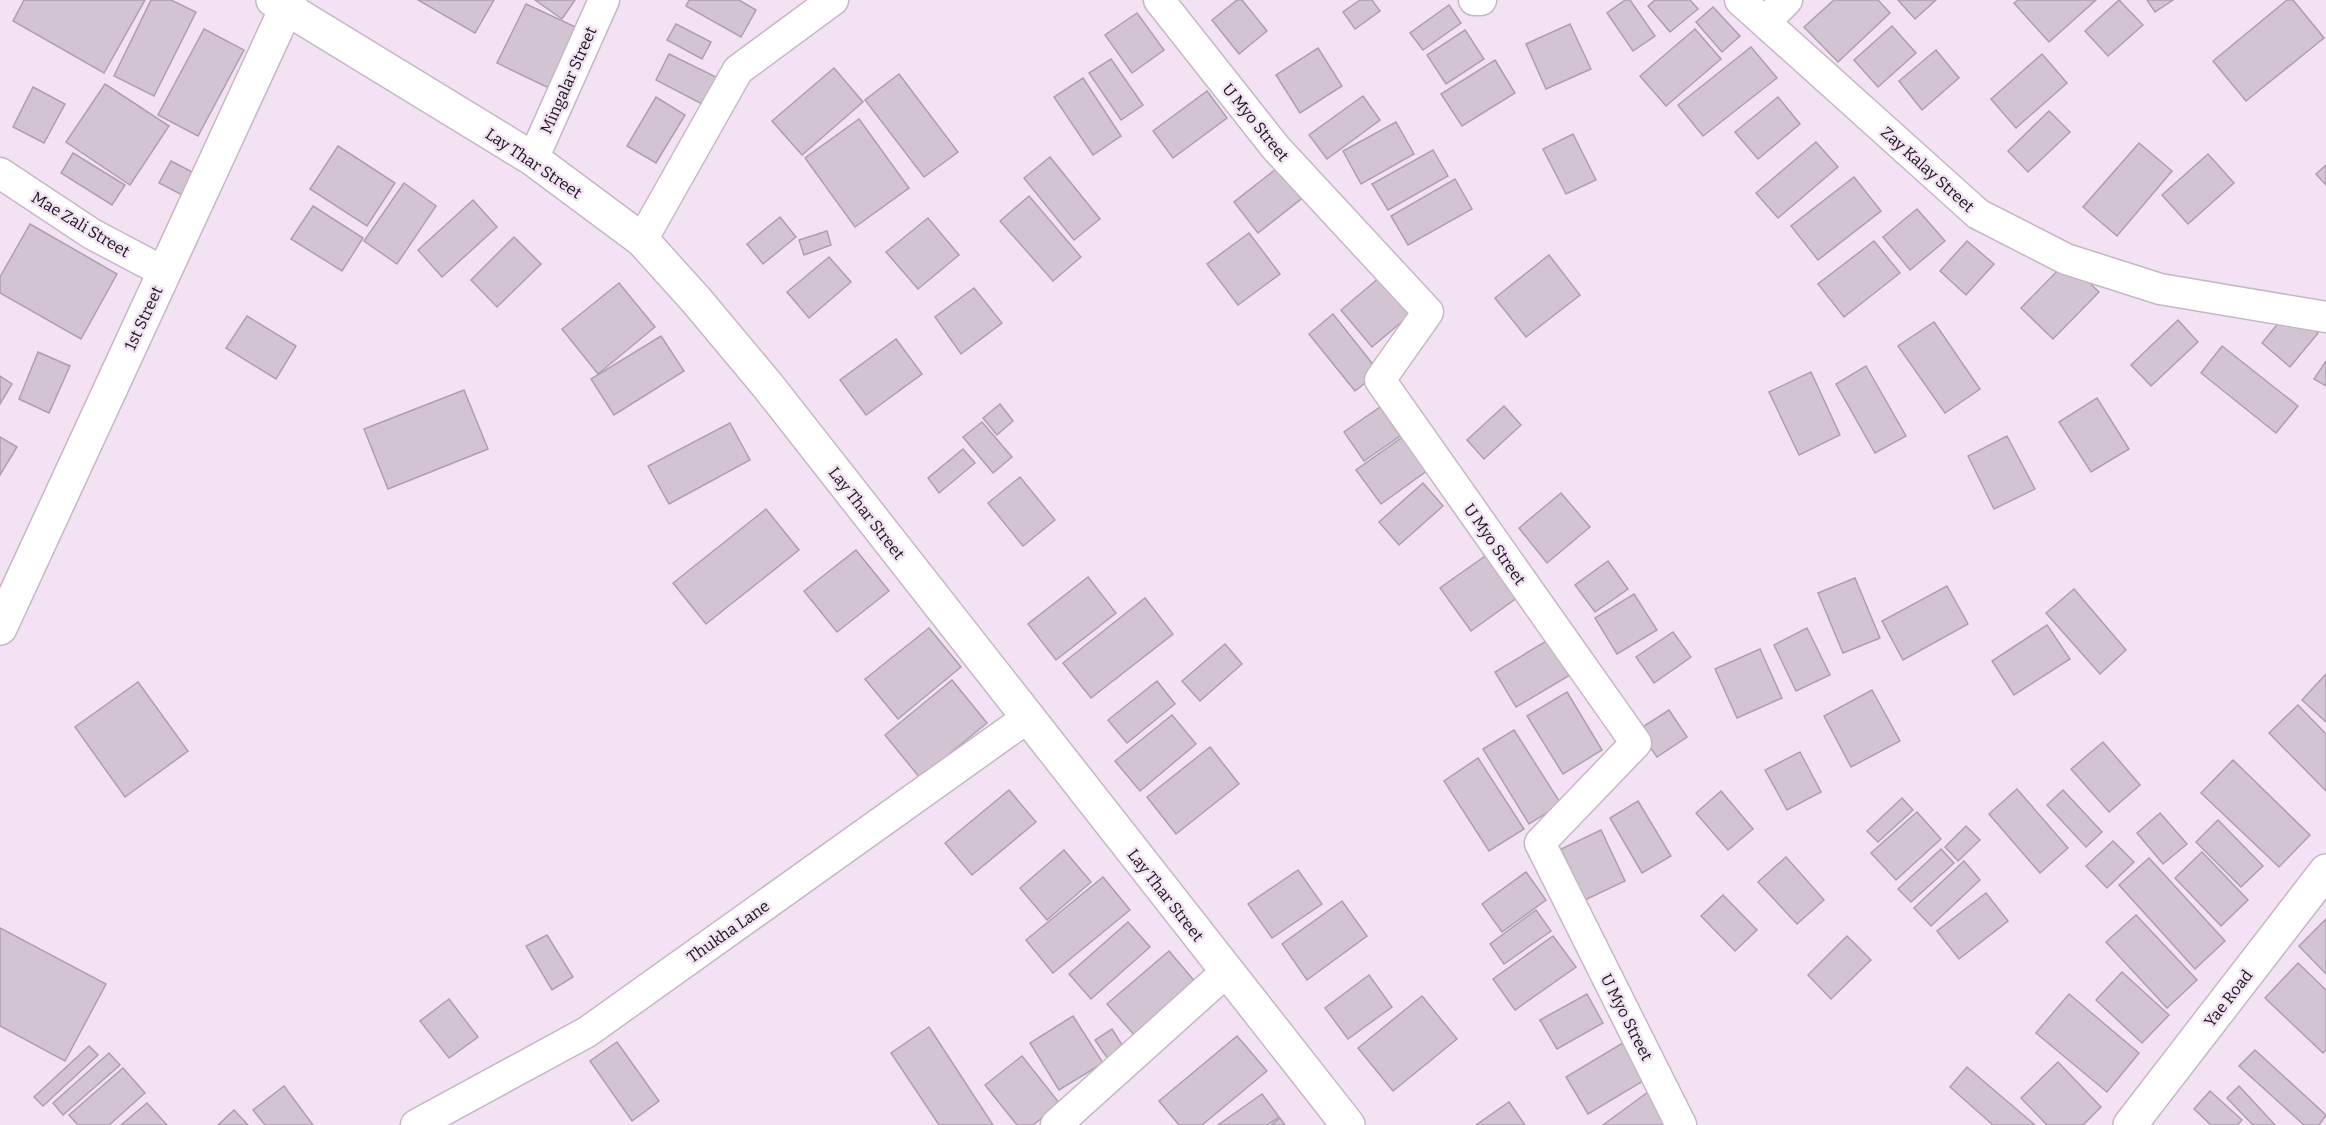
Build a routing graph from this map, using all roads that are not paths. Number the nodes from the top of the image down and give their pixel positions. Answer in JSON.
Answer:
{"nodes":[{"id":1,"x":604,"y":0,"type":"edge"},
{"id":2,"x":833,"y":0,"type":"edge"},
{"id":3,"x":1159,"y":0,"type":"edge"},
{"id":4,"x":1474,"y":0,"type":"edge"},
{"id":5,"x":1481,"y":0,"type":"edge"},
{"id":6,"x":1740,"y":0,"type":"edge"},
{"id":7,"x":1787,"y":0,"type":"edge"},
{"id":8,"x":283,"y":2,"type":"edge"},
{"id":9,"x":1765,"y":22,"type":"junction"},
{"id":10,"x":532,"y":159,"type":"junction"},
{"id":11,"x":0,"y":173,"type":"edge"},
{"id":12,"x":642,"y":240,"type":"junction"},
{"id":13,"x":164,"y":272,"type":"junction"},
{"id":14,"x":2326,"y":317,"type":"edge"},
{"id":15,"x":0,"y":628,"type":"edge"},
{"id":16,"x":1027,"y":718,"type":"junction"},
{"id":17,"x":2326,"y":871,"type":"edge"},
{"id":18,"x":1226,"y":972,"type":"junction"},
{"id":19,"x":416,"y":1125,"type":"edge"},
{"id":20,"x":1056,"y":1125,"type":"edge"},
{"id":21,"x":1348,"y":1125,"type":"edge"},
{"id":22,"x":1681,"y":1125,"type":"edge"},
{"id":23,"x":2130,"y":1125,"type":"edge"}],
"edges":[{"from":1,"to":10,"type":"street","name":"Mingalar Street"},
{"from":2,"to":12,"type":"street"},
{"from":3,"to":22,"type":"street","name":"U Myo Street"},
{"from":4,"to":5,"type":"street"},
{"from":6,"to":9,"type":"street","name":"Zay Kalay Street"},
{"from":7,"to":9,"type":"street"},
{"from":8,"to":10,"type":"street","name":"Lay Thar Street"},
{"from":8,"to":13,"type":"street","name":"1st Street"},
{"from":9,"to":14,"type":"street","name":"Zay Kalay Street"},
{"from":10,"to":12,"type":"street","name":"Lay Thar Street"},
{"from":11,"to":13,"type":"street","name":"Mae Zali Street"},
{"from":12,"to":16,"type":"street","name":"Lay Thar Street"},
{"from":13,"to":15,"type":"street","name":"1st Street"},
{"from":16,"to":18,"type":"street","name":"Lay Thar Street"},
{"from":16,"to":19,"type":"street","name":"Thukha Lane"},
{"from":17,"to":23,"type":"street","name":"Yae Road"},
{"from":18,"to":20,"type":"street"},
{"from":18,"to":21,"type":"street","name":"Lay Thar Street"}]}
